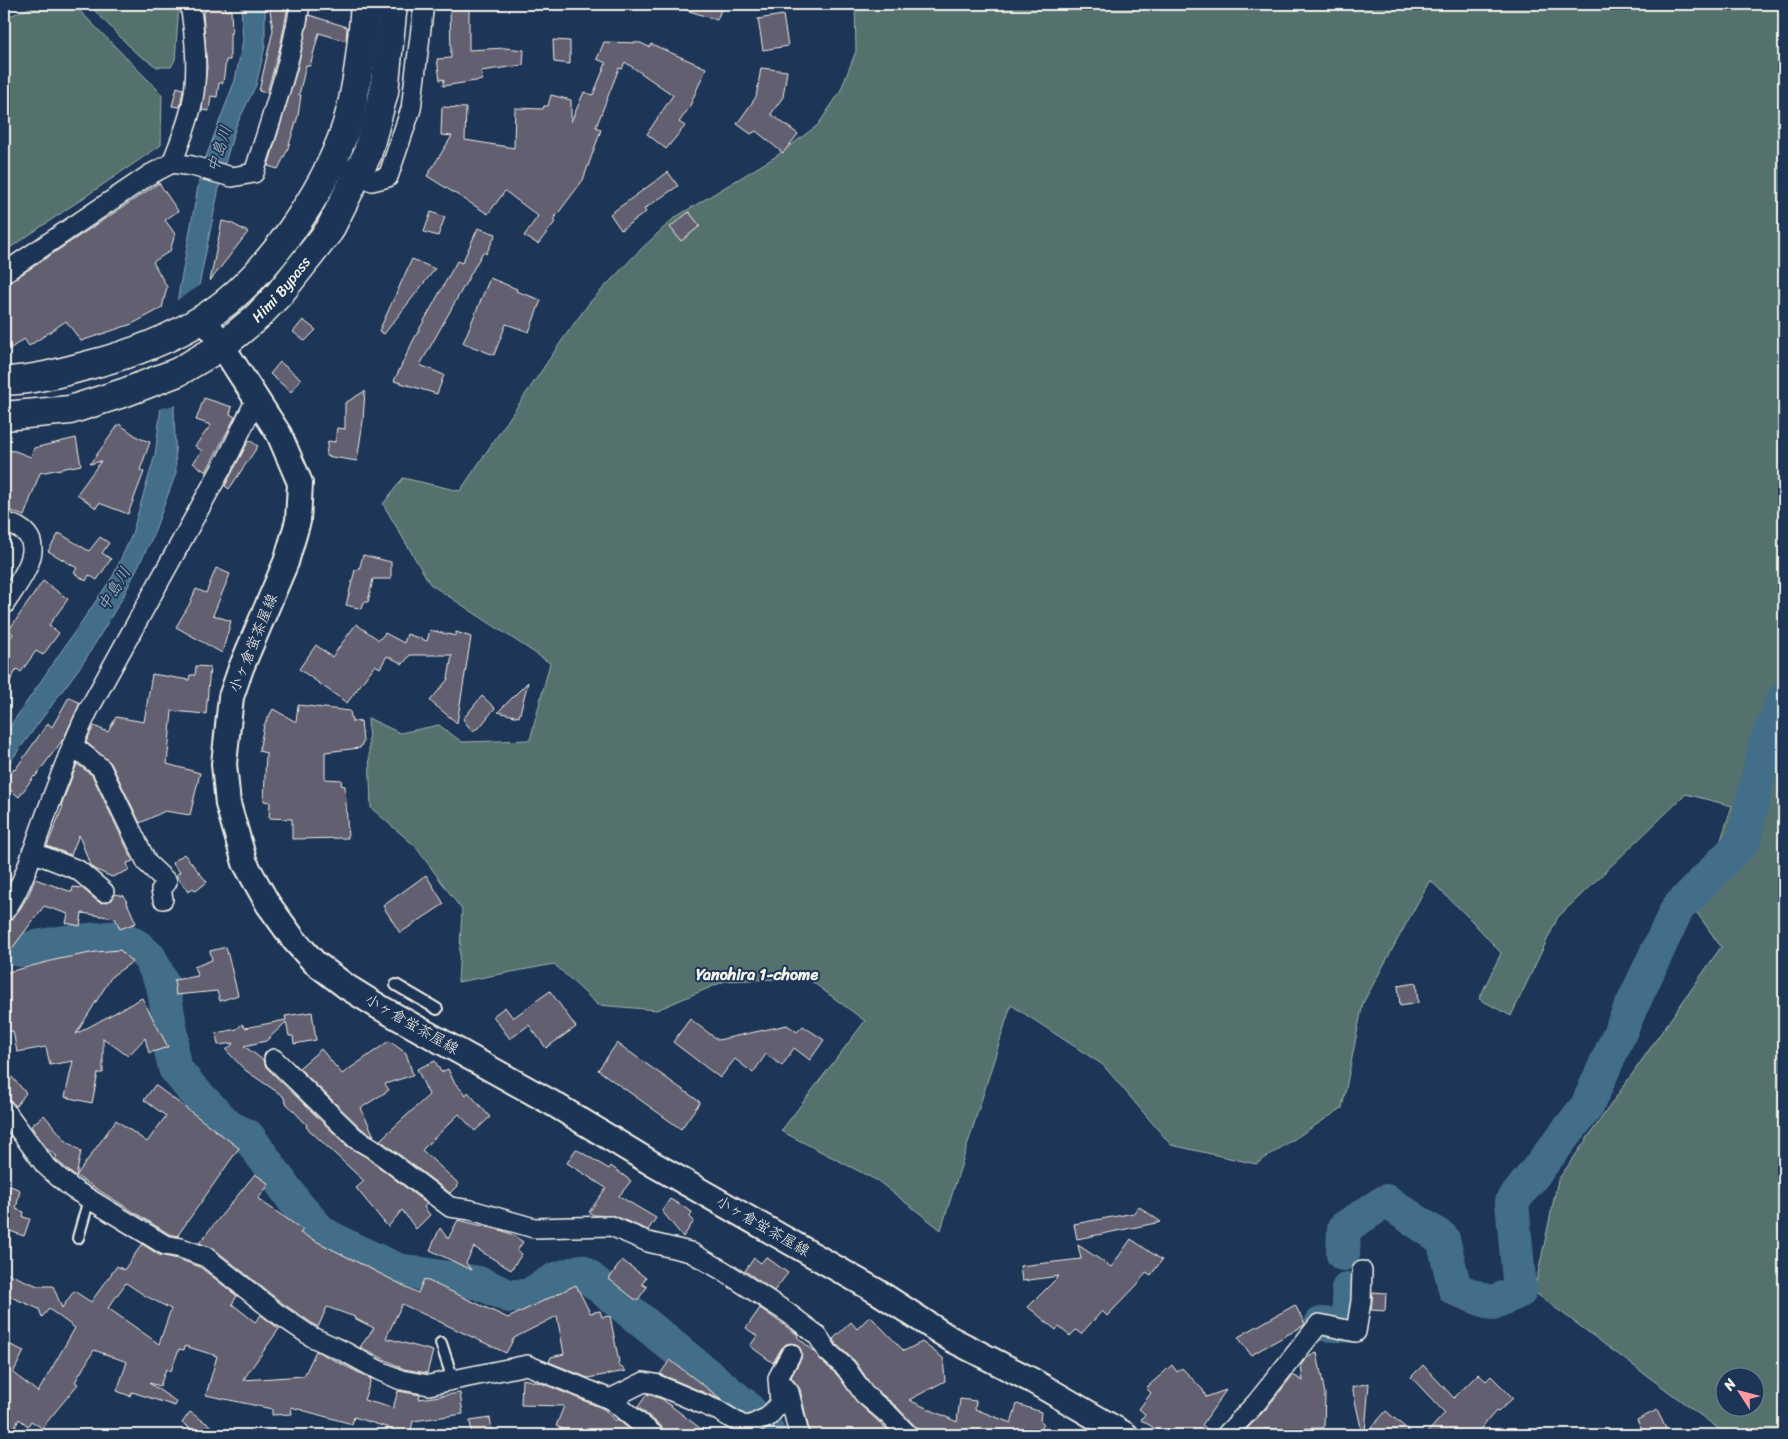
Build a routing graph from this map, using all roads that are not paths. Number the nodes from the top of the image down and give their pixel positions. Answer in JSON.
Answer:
{"nodes":[{"id":1,"x":190,"y":4,"type":"edge"},
{"id":2,"x":300,"y":4,"type":"edge"},
{"id":3,"x":365,"y":4,"type":"edge"},
{"id":4,"x":393,"y":4,"type":"edge"},
{"id":5,"x":424,"y":4,"type":"edge"},
{"id":6,"x":331,"y":162,"type":"junction"},
{"id":7,"x":172,"y":163,"type":"junction"},
{"id":8,"x":358,"y":175,"type":"junction"},
{"id":9,"x":4,"y":273,"type":"edge"},
{"id":10,"x":204,"y":318,"type":"junction"},
{"id":11,"x":222,"y":346,"type":"junction"},
{"id":12,"x":4,"y":381,"type":"edge"},
{"id":13,"x":256,"y":399,"type":"junction"},
{"id":14,"x":4,"y":416,"type":"edge"},
{"id":15,"x":4,"y":522,"type":"edge"},
{"id":16,"x":4,"y":605,"type":"edge"},
{"id":17,"x":72,"y":745,"type":"junction"},
{"id":18,"x":32,"y":852,"type":"junction"},
{"id":19,"x":104,"y":892,"type":"dead end"},
{"id":20,"x":163,"y":899,"type":"dead end"},
{"id":21,"x":4,"y":912,"type":"edge"},
{"id":22,"x":396,"y":985,"type":"dead end"},
{"id":23,"x":437,"y":1009,"type":"dead end"},
{"id":24,"x":274,"y":1059,"type":"dead end"},
{"id":25,"x":4,"y":1109,"type":"edge"},
{"id":26,"x":89,"y":1199,"type":"junction"},
{"id":27,"x":78,"y":1238,"type":"dead end"},
{"id":28,"x":1362,"y":1270,"type":"dead end"},
{"id":29,"x":441,"y":1343,"type":"dead end"},
{"id":30,"x":791,"y":1354,"type":"dead end"},
{"id":31,"x":778,"y":1378,"type":"junction"},
{"id":32,"x":453,"y":1380,"type":"junction"},
{"id":33,"x":610,"y":1399,"type":"junction"},
{"id":34,"x":654,"y":1435,"type":"edge"},
{"id":35,"x":799,"y":1435,"type":"edge"},
{"id":36,"x":908,"y":1435,"type":"edge"},
{"id":37,"x":1126,"y":1435,"type":"edge"},
{"id":38,"x":1226,"y":1435,"type":"edge"}],
"edges":[{"from":1,"to":7,"type":"street"},
{"from":2,"to":7,"type":"street"},
{"from":3,"to":6,"type":"highway","name":"Himi Bypass"},
{"from":4,"to":8,"type":"highway","name":"Himi Bypass"},
{"from":5,"to":8,"type":"street"},
{"from":6,"to":8,"type":"street"},
{"from":6,"to":10,"type":"highway","name":"Himi Bypass"},
{"from":7,"to":9,"type":"street"},
{"from":8,"to":11,"type":"highway","name":"Himi Bypass"},
{"from":10,"to":11,"type":"street","name":"小ヶ倉蛍茶屋線"},
{"from":10,"to":12,"type":"highway","name":"Himi Bypass"},
{"from":11,"to":13,"type":"street","name":"小ヶ倉蛍茶屋線"},
{"from":11,"to":14,"type":"highway","name":"Himi Bypass"},
{"from":13,"to":17,"type":"street"},
{"from":13,"to":37,"type":"street","name":"小ヶ倉蛍茶屋線"},
{"from":15,"to":16,"type":"street"},
{"from":17,"to":18,"type":"street"},
{"from":17,"to":20,"type":"street"},
{"from":18,"to":19,"type":"street"},
{"from":18,"to":21,"type":"street"},
{"from":22,"to":23,"type":"lane"},
{"from":24,"to":36,"type":"street"},
{"from":25,"to":26,"type":"street"},
{"from":26,"to":27,"type":"lane"},
{"from":26,"to":32,"type":"street"},
{"from":28,"to":38,"type":"street"},
{"from":29,"to":32,"type":"lane"},
{"from":30,"to":31,"type":"street"},
{"from":31,"to":33,"type":"street"},
{"from":31,"to":35,"type":"street"},
{"from":32,"to":33,"type":"street"},
{"from":33,"to":34,"type":"street"}]}
